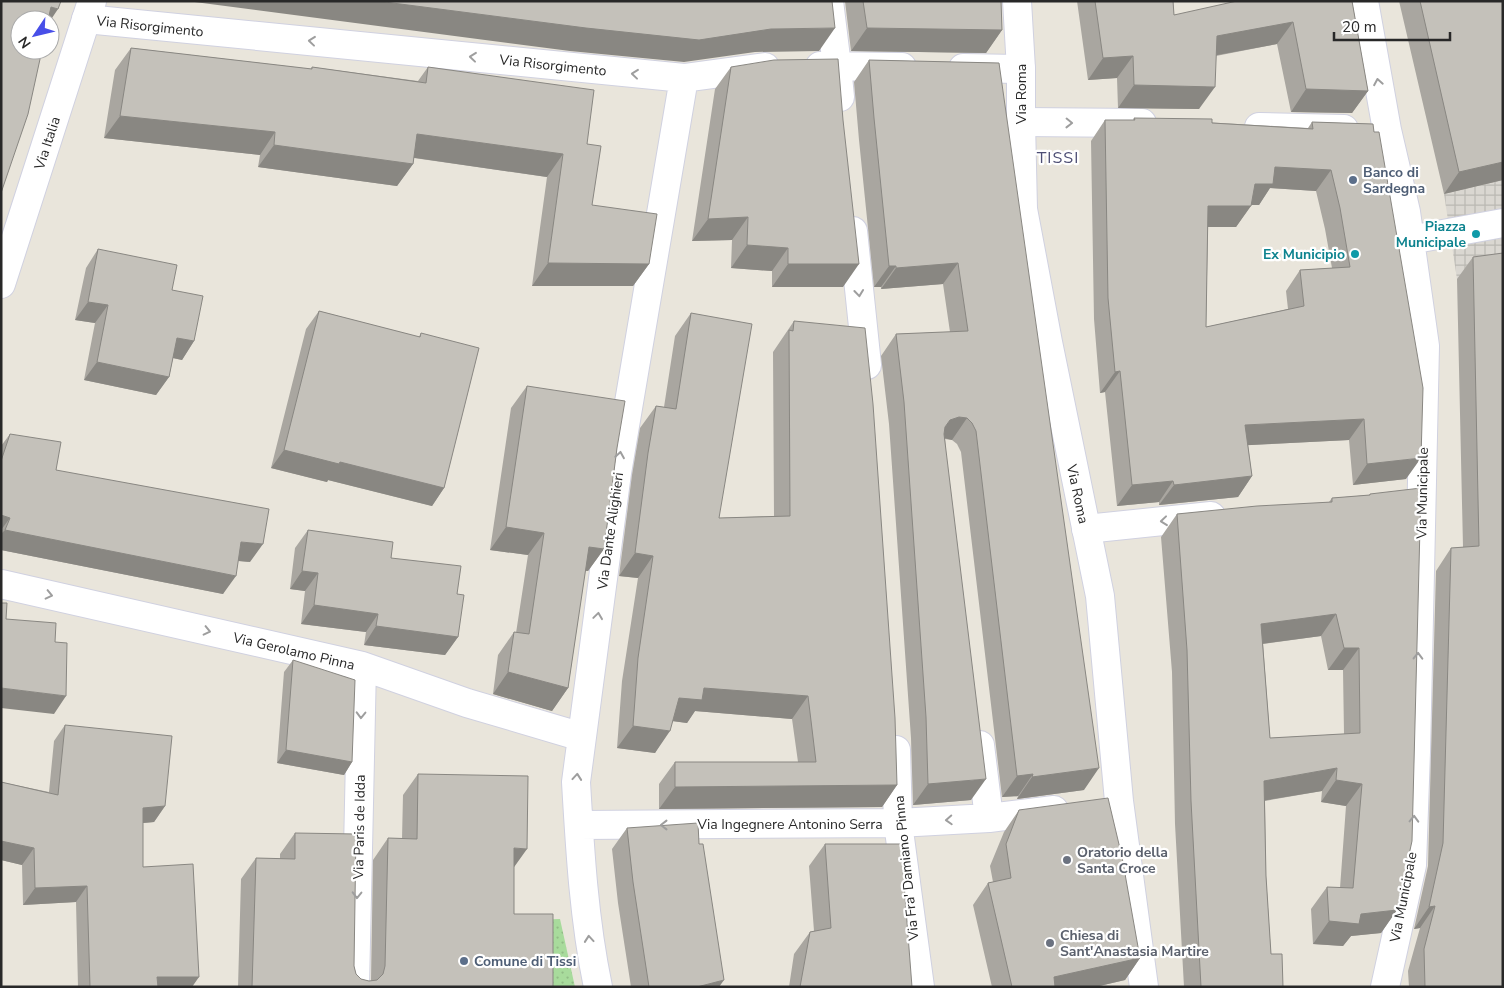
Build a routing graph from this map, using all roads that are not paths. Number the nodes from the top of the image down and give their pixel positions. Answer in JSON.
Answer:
{"nodes":[{"id":1,"x":829,"y":1,"type":"edge"},
{"id":2,"x":1017,"y":1,"type":"edge"},
{"id":3,"x":1364,"y":1,"type":"edge"},
{"id":4,"x":89,"y":10,"type":"edge"},
{"id":5,"x":837,"y":66,"type":"junction"},
{"id":6,"x":1021,"y":69,"type":"junction"},
{"id":7,"x":684,"y":78,"type":"junction"},
{"id":8,"x":842,"y":122,"type":"edge"},
{"id":9,"x":1021,"y":122,"type":"junction"},
{"id":10,"x":1165,"y":123,"type":"edge"},
{"id":11,"x":1237,"y":126,"type":"edge"},
{"id":12,"x":1387,"y":130,"type":"junction"},
{"id":13,"x":850,"y":210,"type":"edge"},
{"id":14,"x":1503,"y":223,"type":"edge"},
{"id":15,"x":1410,"y":240,"type":"junction"},
{"id":16,"x":1,"y":284,"type":"edge"},
{"id":17,"x":869,"y":386,"type":"edge"},
{"id":18,"x":1235,"y":513,"type":"edge"},
{"id":19,"x":1086,"y":529,"type":"junction"},
{"id":20,"x":1,"y":584,"type":"edge"},
{"id":21,"x":362,"y":666,"type":"junction"},
{"id":22,"x":977,"y":719,"type":"edge"},
{"id":23,"x":895,"y":730,"type":"edge"},
{"id":24,"x":582,"y":737,"type":"junction"},
{"id":25,"x":1120,"y":801,"type":"junction"},
{"id":26,"x":989,"y":818,"type":"junction"},
{"id":27,"x":898,"y":823,"type":"junction"},
{"id":28,"x":579,"y":825,"type":"junction"},
{"id":29,"x":355,"y":987,"type":"edge"},
{"id":30,"x":598,"y":987,"type":"edge"},
{"id":31,"x":920,"y":987,"type":"edge"},
{"id":32,"x":1144,"y":987,"type":"edge"},
{"id":33,"x":1385,"y":987,"type":"edge"}],
"edges":[{"from":1,"to":5,"type":"street"},
{"from":2,"to":6,"type":"street","name":"Via Roma"},
{"from":12,"to":3,"type":"street","name":"Via Municipale","one_way":true},
{"from":7,"to":4,"type":"street","name":"Via Risorgimento","one_way":true},
{"from":4,"to":16,"type":"street","name":"Via Italia"},
{"from":5,"to":6,"type":"street","name":"Via Risorgimento"},
{"from":5,"to":7,"type":"street","name":"Via Risorgimento"},
{"from":5,"to":8,"type":"street"},
{"from":6,"to":9,"type":"street","name":"Via Roma"},
{"from":24,"to":7,"type":"street","name":"Via Dante Alighieri","one_way":true},
{"from":9,"to":10,"type":"street","one_way":true},
{"from":9,"to":19,"type":"street","name":"Via Roma"},
{"from":11,"to":12,"type":"street"},
{"from":12,"to":15,"type":"street","name":"Via Municipale"},
{"from":13,"to":17,"type":"street","one_way":true},
{"from":14,"to":15,"type":"street"},
{"from":33,"to":15,"type":"street","name":"Via Municipale","one_way":true},
{"from":18,"to":19,"type":"street","one_way":true},
{"from":19,"to":25,"type":"street","name":"Via Roma"},
{"from":20,"to":21,"type":"street","name":"Via Gerolamo Pinna","one_way":true},
{"from":21,"to":24,"type":"street","name":"Via Gerolamo Pinna"},
{"from":21,"to":29,"type":"street","name":"Via Paris de Idda","one_way":true},
{"from":22,"to":26,"type":"street"},
{"from":23,"to":27,"type":"street","name":"Via Fra' Damiano Pinna"},
{"from":28,"to":24,"type":"street","name":"Via Dante Alighieri","one_way":true},
{"from":25,"to":26,"type":"street","name":"Via Ingegnere Antonino Serra"},
{"from":25,"to":32,"type":"street","name":"Via Roma"},
{"from":26,"to":27,"type":"street","name":"Via Ingegnere Antonino Serra","one_way":true},
{"from":27,"to":28,"type":"street","name":"Via Ingegnere Antonino Serra","one_way":true},
{"from":27,"to":31,"type":"street","name":"Via Fra' Damiano Pinna"},
{"from":30,"to":28,"type":"street","name":"Via Dante Alighieri","one_way":true}]}
